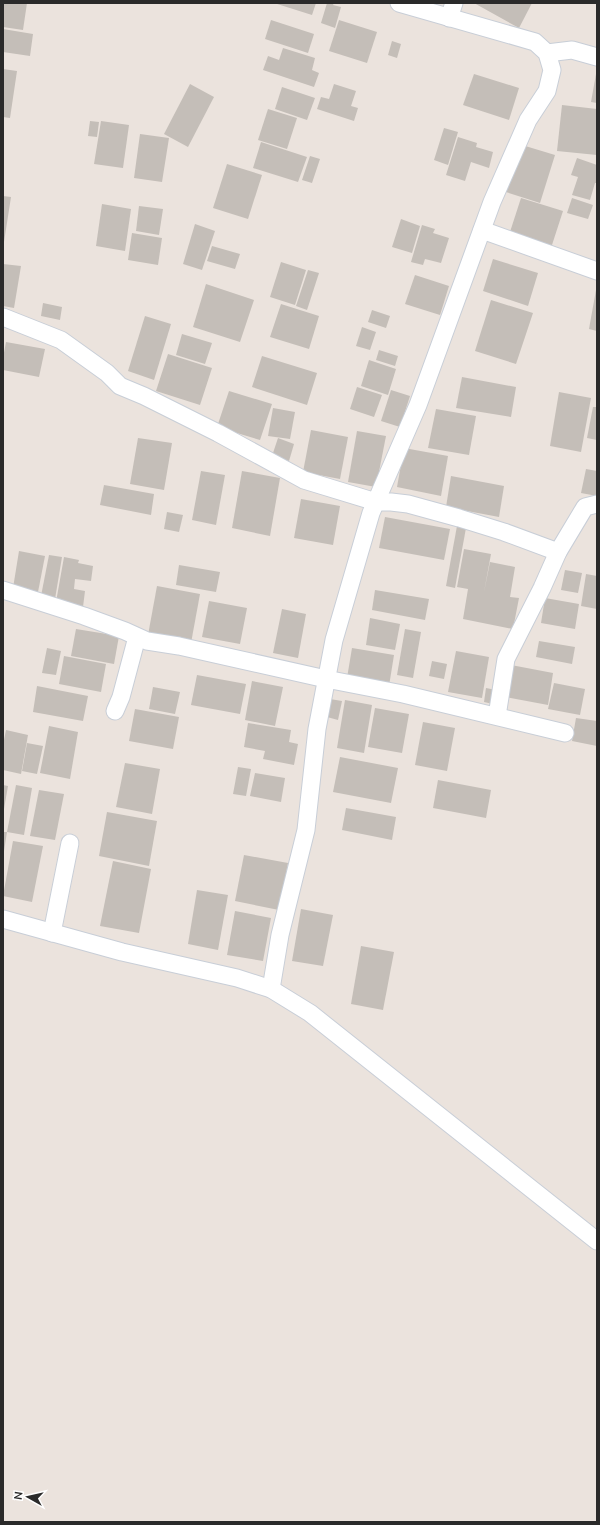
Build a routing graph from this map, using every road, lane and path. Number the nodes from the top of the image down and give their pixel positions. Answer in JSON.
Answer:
{"nodes":[{"id":1,"x":399,"y":3,"type":"edge"},
{"id":2,"x":452,"y":11,"type":"edge"},
{"id":3,"x":596,"y":52,"type":"edge"},
{"id":4,"x":547,"y":53,"type":"junction"},
{"id":5,"x":482,"y":230,"type":"junction"},
{"id":6,"x":597,"y":271,"type":"edge"},
{"id":7,"x":3,"y":317,"type":"edge"},
{"id":8,"x":376,"y":502,"type":"junction"},
{"id":9,"x":597,"y":504,"type":"edge"},
{"id":10,"x":558,"y":552,"type":"junction"},
{"id":11,"x":3,"y":590,"type":"edge"},
{"id":12,"x":137,"y":637,"type":"junction"},
{"id":13,"x":326,"y":679,"type":"junction"},
{"id":14,"x":115,"y":711,"type":"dead end"},
{"id":15,"x":497,"y":716,"type":"junction"},
{"id":16,"x":565,"y":733,"type":"dead end"},
{"id":17,"x":70,"y":843,"type":"dead end"},
{"id":18,"x":3,"y":919,"type":"edge"},
{"id":19,"x":52,"y":933,"type":"junction"},
{"id":20,"x":271,"y":989,"type":"junction"},
{"id":21,"x":597,"y":1241,"type":"edge"}],
"edges":[{"from":1,"to":2,"type":"street"},
{"from":2,"to":4,"type":"street"},
{"from":3,"to":4,"type":"street"},
{"from":4,"to":5,"type":"street"},
{"from":5,"to":6,"type":"street"},
{"from":5,"to":8,"type":"street"},
{"from":7,"to":8,"type":"street"},
{"from":8,"to":10,"type":"street"},
{"from":8,"to":13,"type":"street"},
{"from":9,"to":10,"type":"street"},
{"from":10,"to":15,"type":"street"},
{"from":11,"to":12,"type":"street"},
{"from":12,"to":13,"type":"street"},
{"from":12,"to":14,"type":"street"},
{"from":13,"to":15,"type":"street"},
{"from":13,"to":20,"type":"street"},
{"from":15,"to":16,"type":"street"},
{"from":17,"to":19,"type":"street"},
{"from":18,"to":19,"type":"street"},
{"from":19,"to":20,"type":"street"},
{"from":20,"to":21,"type":"street"}]}
